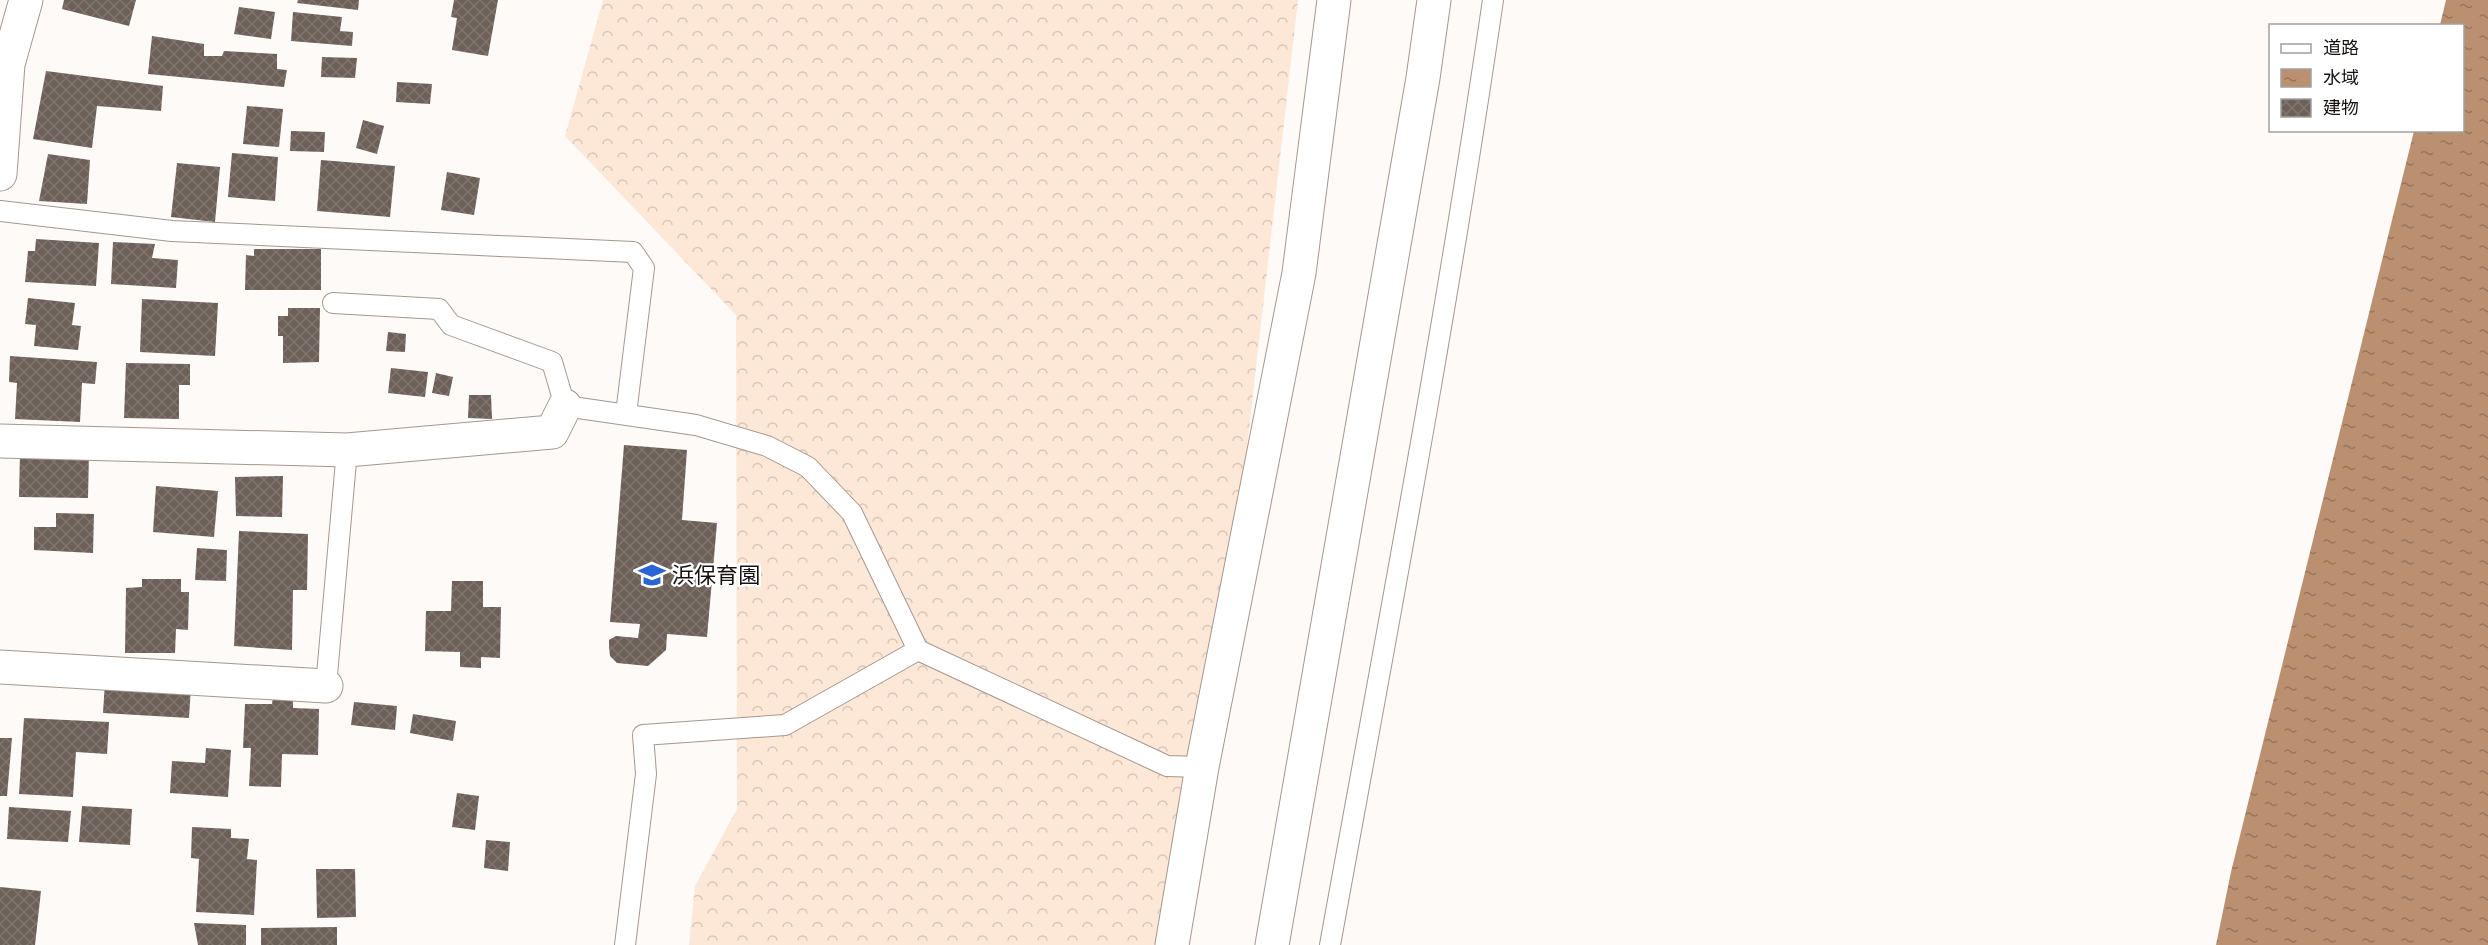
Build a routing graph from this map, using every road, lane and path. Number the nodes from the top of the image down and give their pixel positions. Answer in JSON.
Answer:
{"nodes":[{"id":1,"x":26,"y":0,"type":"edge"},
{"id":2,"x":1334,"y":0,"type":"edge"},
{"id":3,"x":1434,"y":0,"type":"edge"},
{"id":4,"x":1493,"y":0,"type":"edge"},
{"id":5,"x":4,"y":63,"type":"edge"},
{"id":6,"x":0,"y":174,"type":"edge"},
{"id":7,"x":0,"y":211,"type":"edge"},
{"id":8,"x":333,"y":303,"type":"dead end"},
{"id":9,"x":566,"y":405,"type":"junction"},
{"id":10,"x":626,"y":414,"type":"junction"},
{"id":11,"x":0,"y":441,"type":"edge"},
{"id":12,"x":346,"y":450,"type":"junction"},
{"id":13,"x":918,"y":650,"type":"junction"},
{"id":14,"x":0,"y":668,"type":"edge"},
{"id":15,"x":326,"y":686,"type":"joint"},
{"id":16,"x":1202,"y":767,"type":"junction"},
{"id":17,"x":625,"y":945,"type":"edge"},
{"id":18,"x":1172,"y":945,"type":"edge"},
{"id":19,"x":1272,"y":945,"type":"edge"},
{"id":20,"x":1330,"y":945,"type":"edge"}],
"edges":[{"from":1,"to":5,"type":"street"},
{"from":2,"to":16,"type":"street"},
{"from":3,"to":19,"type":"street"},
{"from":4,"to":20,"type":"lane"},
{"from":5,"to":6,"type":"street"},
{"from":7,"to":10,"type":"lane"},
{"from":8,"to":9,"type":"lane"},
{"from":9,"to":10,"type":"lane"},
{"from":9,"to":12,"type":"street"},
{"from":10,"to":13,"type":"lane"},
{"from":11,"to":12,"type":"street"},
{"from":12,"to":15,"type":"lane"},
{"from":13,"to":16,"type":"lane"},
{"from":13,"to":17,"type":"lane"},
{"from":14,"to":15,"type":"street"},
{"from":16,"to":18,"type":"street"}]}
